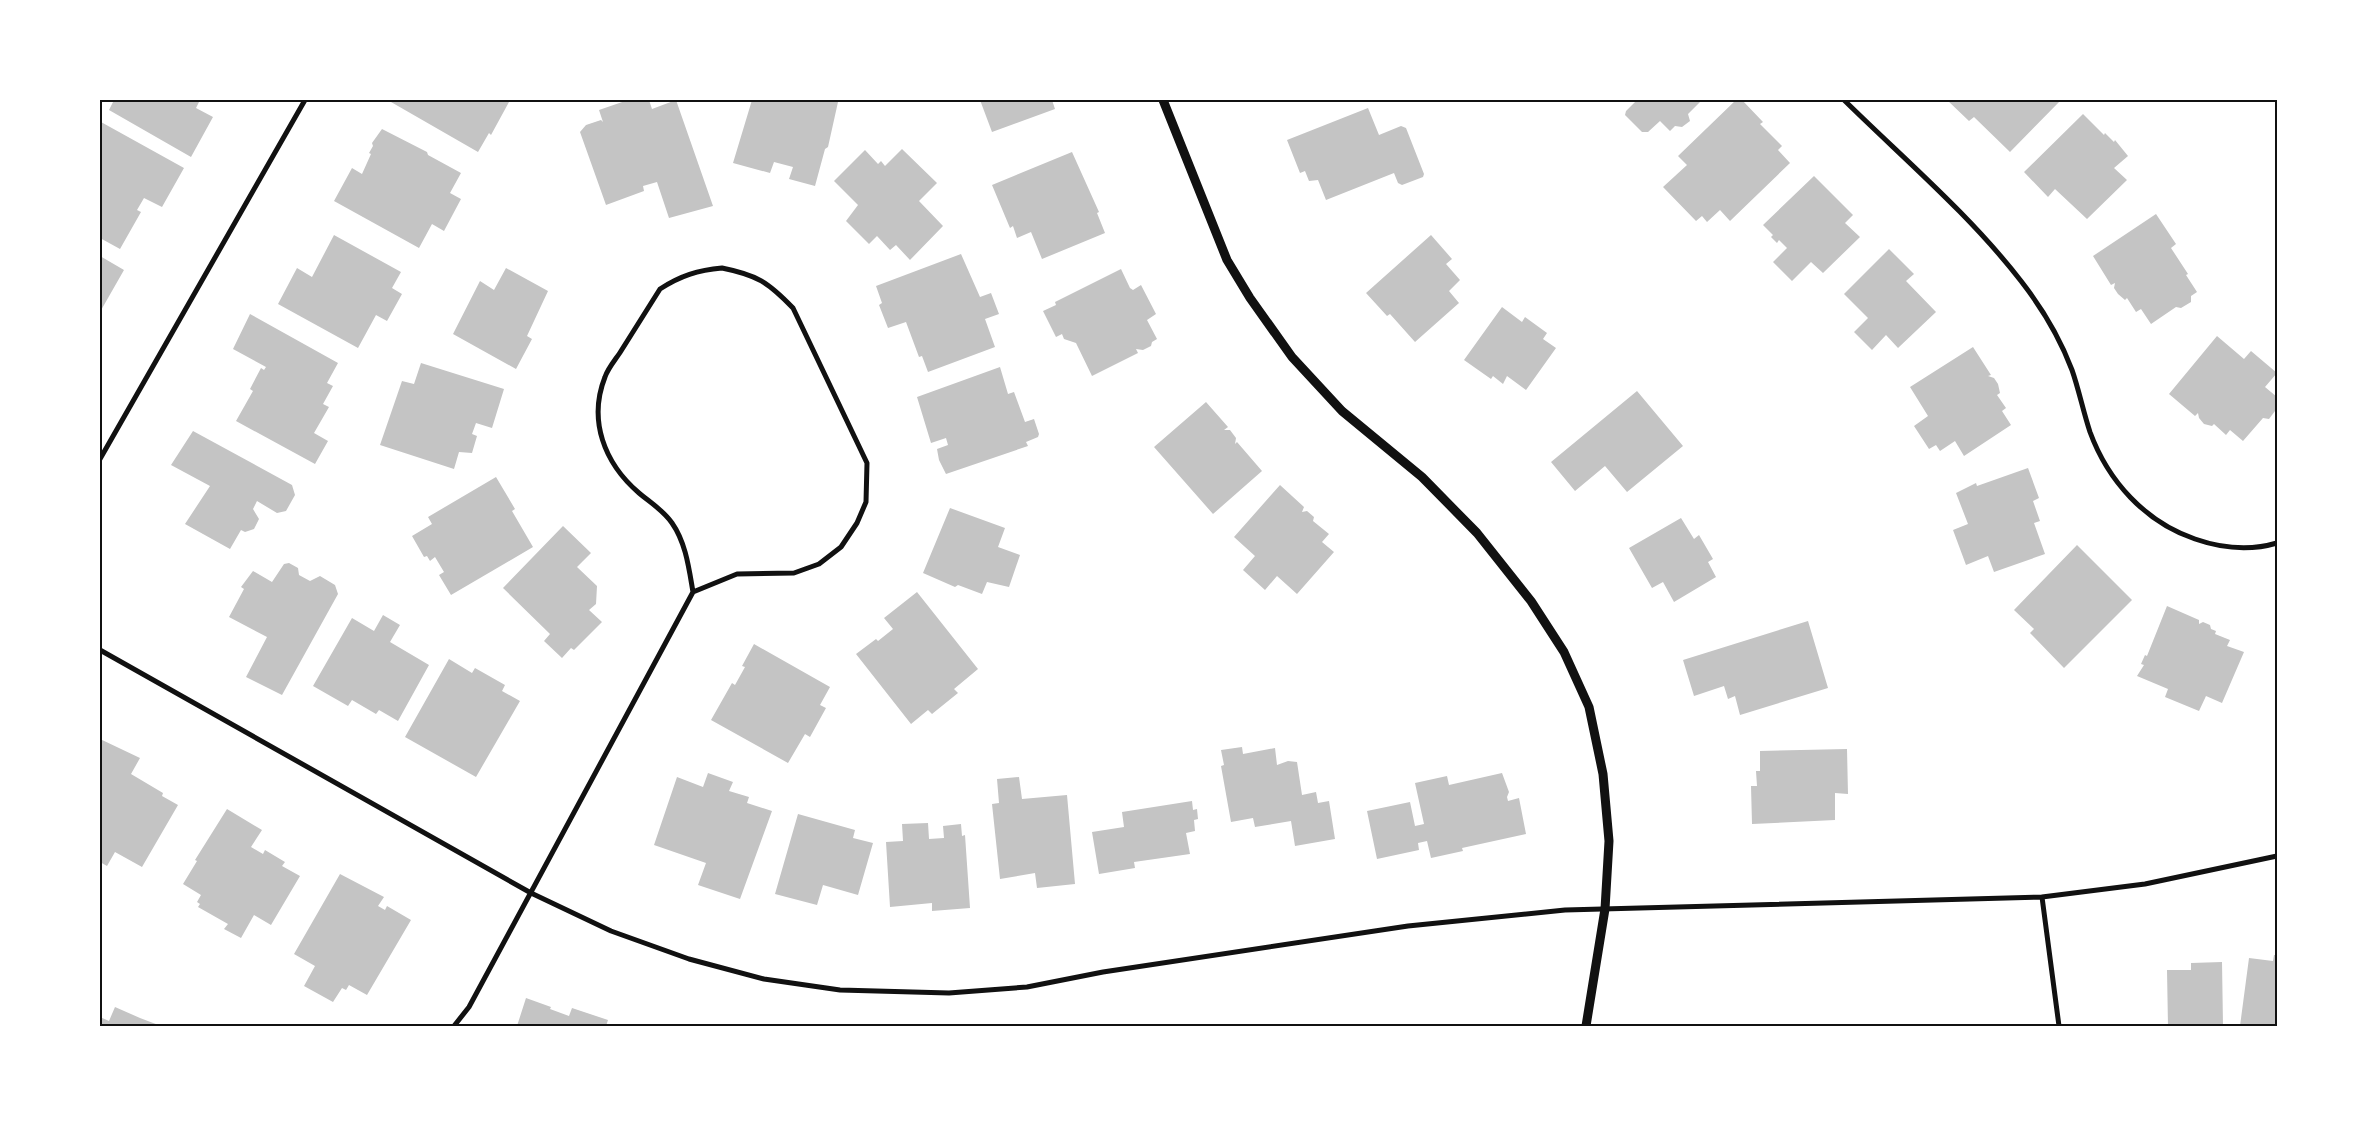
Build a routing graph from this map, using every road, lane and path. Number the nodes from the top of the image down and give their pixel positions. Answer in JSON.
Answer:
{"nodes":[{"id":1,"x":305,"y":100,"type":"edge"},
{"id":2,"x":1163,"y":100,"type":"edge"},
{"id":3,"x":1844,"y":100,"type":"edge"},
{"id":4,"x":100,"y":460,"type":"edge"},
{"id":5,"x":2277,"y":543,"type":"edge"},
{"id":6,"x":693,"y":592,"type":"junction"},
{"id":7,"x":100,"y":650,"type":"edge"},
{"id":8,"x":2277,"y":856,"type":"edge"},
{"id":9,"x":531,"y":892,"type":"junction"},
{"id":10,"x":2042,"y":897,"type":"junction"},
{"id":11,"x":1605,"y":909,"type":"junction"},
{"id":12,"x":454,"y":1026,"type":"edge"},
{"id":13,"x":1586,"y":1026,"type":"edge"},
{"id":14,"x":2059,"y":1026,"type":"edge"}],
"edges":[{"from":1,"to":4,"type":"street"},
{"from":2,"to":11,"type":"street"},
{"from":3,"to":5,"type":"street"},
{"from":6,"to":6,"type":"street"},
{"from":6,"to":9,"type":"street"},
{"from":7,"to":9,"type":"street"},
{"from":8,"to":10,"type":"street"},
{"from":9,"to":11,"type":"street"},
{"from":9,"to":12,"type":"street"},
{"from":10,"to":11,"type":"street"},
{"from":10,"to":14,"type":"street"},
{"from":11,"to":13,"type":"street"}]}
